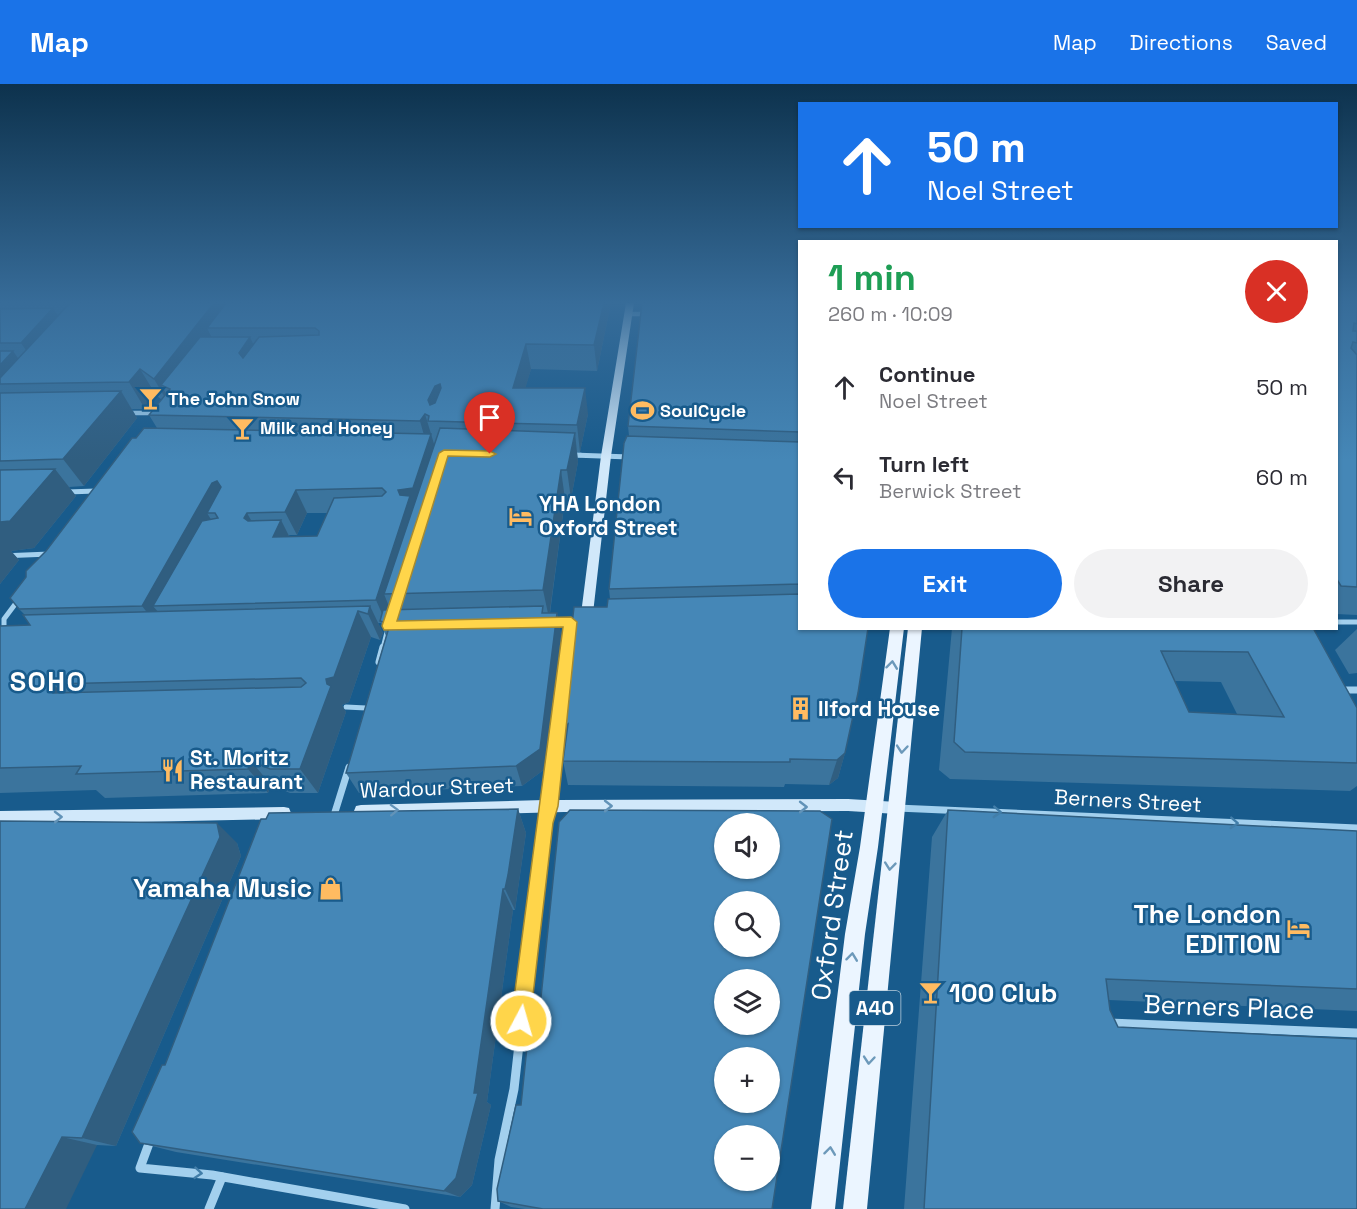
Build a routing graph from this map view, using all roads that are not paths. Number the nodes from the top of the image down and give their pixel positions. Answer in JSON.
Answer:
{"nodes":[{"id":1,"x":622,"y":356,"type":"edge"},
{"id":2,"x":125,"y":413,"type":"dead end"},
{"id":3,"x":159,"y":422,"type":"edge"},
{"id":4,"x":560,"y":455,"type":"edge"},
{"id":5,"x":606,"y":456,"type":"junction"},
{"id":6,"x":638,"y":457,"type":"edge"},
{"id":7,"x":102,"y":484,"type":"edge"},
{"id":8,"x":96,"y":491,"type":"junction"},
{"id":9,"x":60,"y":492,"type":"dead end"},
{"id":10,"x":90,"y":500,"type":"edge"},
{"id":11,"x":58,"y":545,"type":"edge"},
{"id":12,"x":51,"y":554,"type":"junction"},
{"id":13,"x":0,"y":556,"type":"edge"},
{"id":14,"x":44,"y":563,"type":"edge"},
{"id":15,"x":24,"y":591,"type":"edge"},
{"id":16,"x":567,"y":622,"type":"joint"},
{"id":17,"x":592,"y":622,"type":"joint"},
{"id":18,"x":1338,"y":622,"type":"edge"},
{"id":19,"x":1357,"y":622,"type":"edge"},
{"id":20,"x":390,"y":623,"type":"junction"},
{"id":21,"x":400,"y":626,"type":"edge"},
{"id":22,"x":378,"y":627,"type":"dead end"},
{"id":23,"x":897,"y":630,"type":"edge"},
{"id":24,"x":915,"y":630,"type":"edge"},
{"id":25,"x":0,"y":635,"type":"edge"},
{"id":26,"x":376,"y":673,"type":"edge"},
{"id":27,"x":1357,"y":690,"type":"edge"},
{"id":28,"x":369,"y":696,"type":"edge"},
{"id":29,"x":1338,"y":699,"type":"edge"},
{"id":30,"x":346,"y":707,"type":"dead end"},
{"id":31,"x":366,"y":708,"type":"junction"},
{"id":32,"x":363,"y":718,"type":"edge"},
{"id":33,"x":350,"y":762,"type":"edge"},
{"id":34,"x":550,"y":806,"type":"junction"},
{"id":35,"x":874,"y":807,"type":"junction"},
{"id":36,"x":897,"y":808,"type":"junction"},
{"id":37,"x":319,"y":812,"type":"edge"},
{"id":38,"x":335,"y":812,"type":"junction"},
{"id":39,"x":298,"y":813,"type":"edge"},
{"id":40,"x":0,"y":818,"type":"edge"},
{"id":41,"x":1357,"y":828,"type":"edge"},
{"id":42,"x":1100,"y":1023,"type":"edge"},
{"id":43,"x":1357,"y":1033,"type":"edge"},
{"id":44,"x":154,"y":1131,"type":"edge"},
{"id":45,"x":222,"y":1177,"type":"junction"},
{"id":46,"x":209,"y":1209,"type":"edge"},
{"id":47,"x":405,"y":1209,"type":"edge"},
{"id":48,"x":495,"y":1209,"type":"edge"},
{"id":49,"x":823,"y":1209,"type":"edge"},
{"id":50,"x":855,"y":1209,"type":"edge"}],
"edges":[{"from":1,"to":5,"type":"street"},
{"from":2,"to":3,"type":"street"},
{"from":4,"to":5,"type":"street"},
{"from":5,"to":6,"type":"street"},
{"from":5,"to":17,"type":"street"},
{"from":7,"to":8,"type":"street"},
{"from":8,"to":9,"type":"street"},
{"from":8,"to":10,"type":"street"},
{"from":11,"to":12,"type":"street"},
{"from":12,"to":13,"type":"street"},
{"from":12,"to":14,"type":"street"},
{"from":15,"to":25,"type":"street"},
{"from":16,"to":17,"type":"street"},
{"from":16,"to":34,"type":"street"},
{"from":18,"to":19,"type":"street"},
{"from":20,"to":21,"type":"street"},
{"from":20,"to":22,"type":"street"},
{"from":20,"to":26,"type":"street"},
{"from":35,"to":23,"type":"main road","name":"Oxford Street","number":"A40","one_way":true},
{"from":24,"to":36,"type":"main road","number":"A40","one_way":true},
{"from":27,"to":29,"type":"street"},
{"from":28,"to":31,"type":"street"},
{"from":30,"to":31,"type":"lane"},
{"from":31,"to":32,"type":"street"},
{"from":33,"to":38,"type":"street"},
{"from":34,"to":35,"type":"street","name":"Wardour Street","one_way":true},
{"from":38,"to":34,"type":"street","name":"Wardour Street","one_way":true},
{"from":34,"to":48,"type":"street"},
{"from":35,"to":36,"type":"street","name":"Wardour Street"},
{"from":49,"to":35,"type":"main road","name":"Oxford Street","number":"A40","one_way":true},
{"from":36,"to":41,"type":"street","name":"Berners Street","one_way":true},
{"from":36,"to":50,"type":"main road","number":"A40","one_way":true},
{"from":37,"to":38,"type":"street","name":"Wardour Street"},
{"from":40,"to":39,"type":"street","one_way":true},
{"from":42,"to":43,"type":"street","name":"Berners Place"},
{"from":44,"to":45,"type":"street","one_way":true},
{"from":45,"to":46,"type":"street"},
{"from":45,"to":47,"type":"street"}]}
